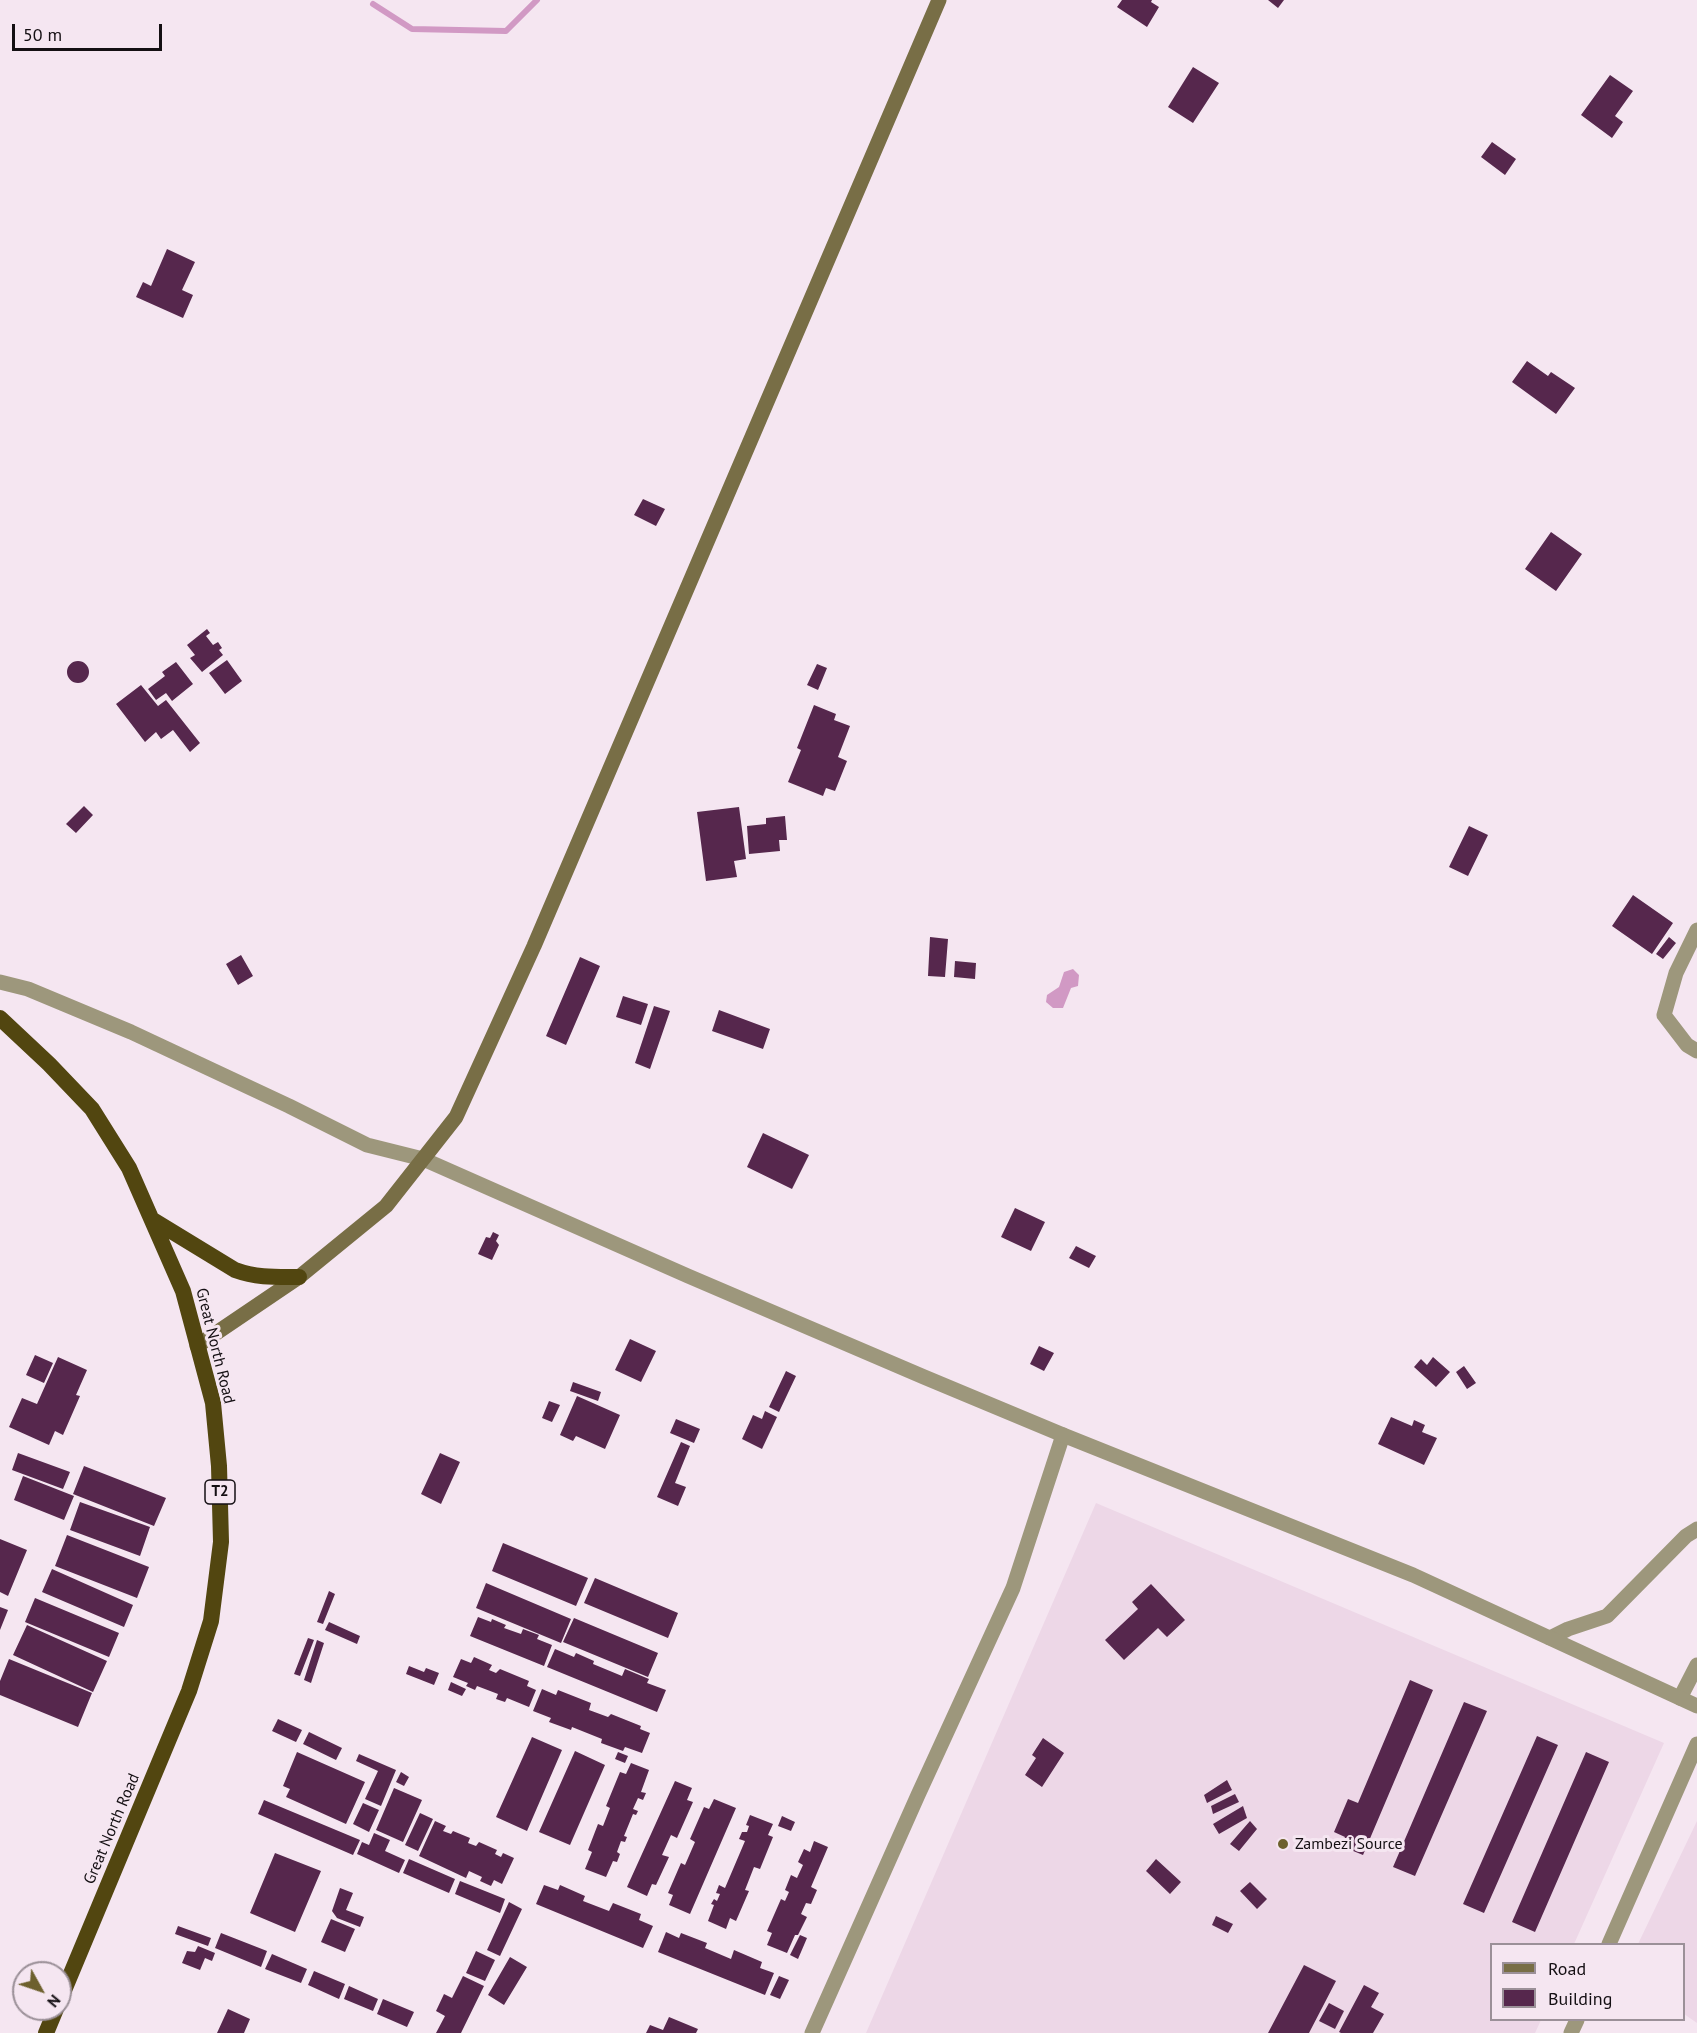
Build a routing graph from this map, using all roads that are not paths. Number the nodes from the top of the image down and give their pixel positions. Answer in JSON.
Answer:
{"nodes":[{"id":1,"x":939,"y":0,"type":"edge"},
{"id":2,"x":1697,"y":930,"type":"edge"},
{"id":3,"x":0,"y":982,"type":"edge"},
{"id":4,"x":0,"y":1018,"type":"edge"},
{"id":5,"x":1697,"y":1051,"type":"edge"},
{"id":6,"x":423,"y":1159,"type":"junction"},
{"id":7,"x":153,"y":1220,"type":"junction"},
{"id":8,"x":299,"y":1277,"type":"junction"},
{"id":9,"x":197,"y":1346,"type":"junction"},
{"id":10,"x":1064,"y":1435,"type":"junction"},
{"id":11,"x":1697,"y":1529,"type":"edge"},
{"id":12,"x":1550,"y":1638,"type":"junction"},
{"id":13,"x":1697,"y":1665,"type":"edge"},
{"id":14,"x":1680,"y":1698,"type":"junction"},
{"id":15,"x":1697,"y":1706,"type":"edge"},
{"id":16,"x":1697,"y":1744,"type":"edge"},
{"id":17,"x":1609,"y":1943,"type":"edge"},
{"id":18,"x":72,"y":1971,"type":"edge"},
{"id":19,"x":812,"y":2033,"type":"edge"}],
"edges":[{"from":1,"to":6,"type":"main road"},
{"from":2,"to":5,"type":"street"},
{"from":3,"to":6,"type":"street"},
{"from":4,"to":7,"type":"highway","name":"Great North Road","number":"T2"},
{"from":6,"to":8,"type":"main road"},
{"from":6,"to":10,"type":"street"},
{"from":7,"to":8,"type":"highway"},
{"from":7,"to":9,"type":"highway","name":"Great North Road","number":"T2"},
{"from":8,"to":9,"type":"main road"},
{"from":9,"to":18,"type":"highway","name":"Great North Road","number":"T2"},
{"from":10,"to":12,"type":"street"},
{"from":10,"to":19,"type":"street"},
{"from":11,"to":12,"type":"street"},
{"from":12,"to":14,"type":"street"},
{"from":13,"to":14,"type":"street"},
{"from":14,"to":15,"type":"street"},
{"from":16,"to":17,"type":"street"}]}
